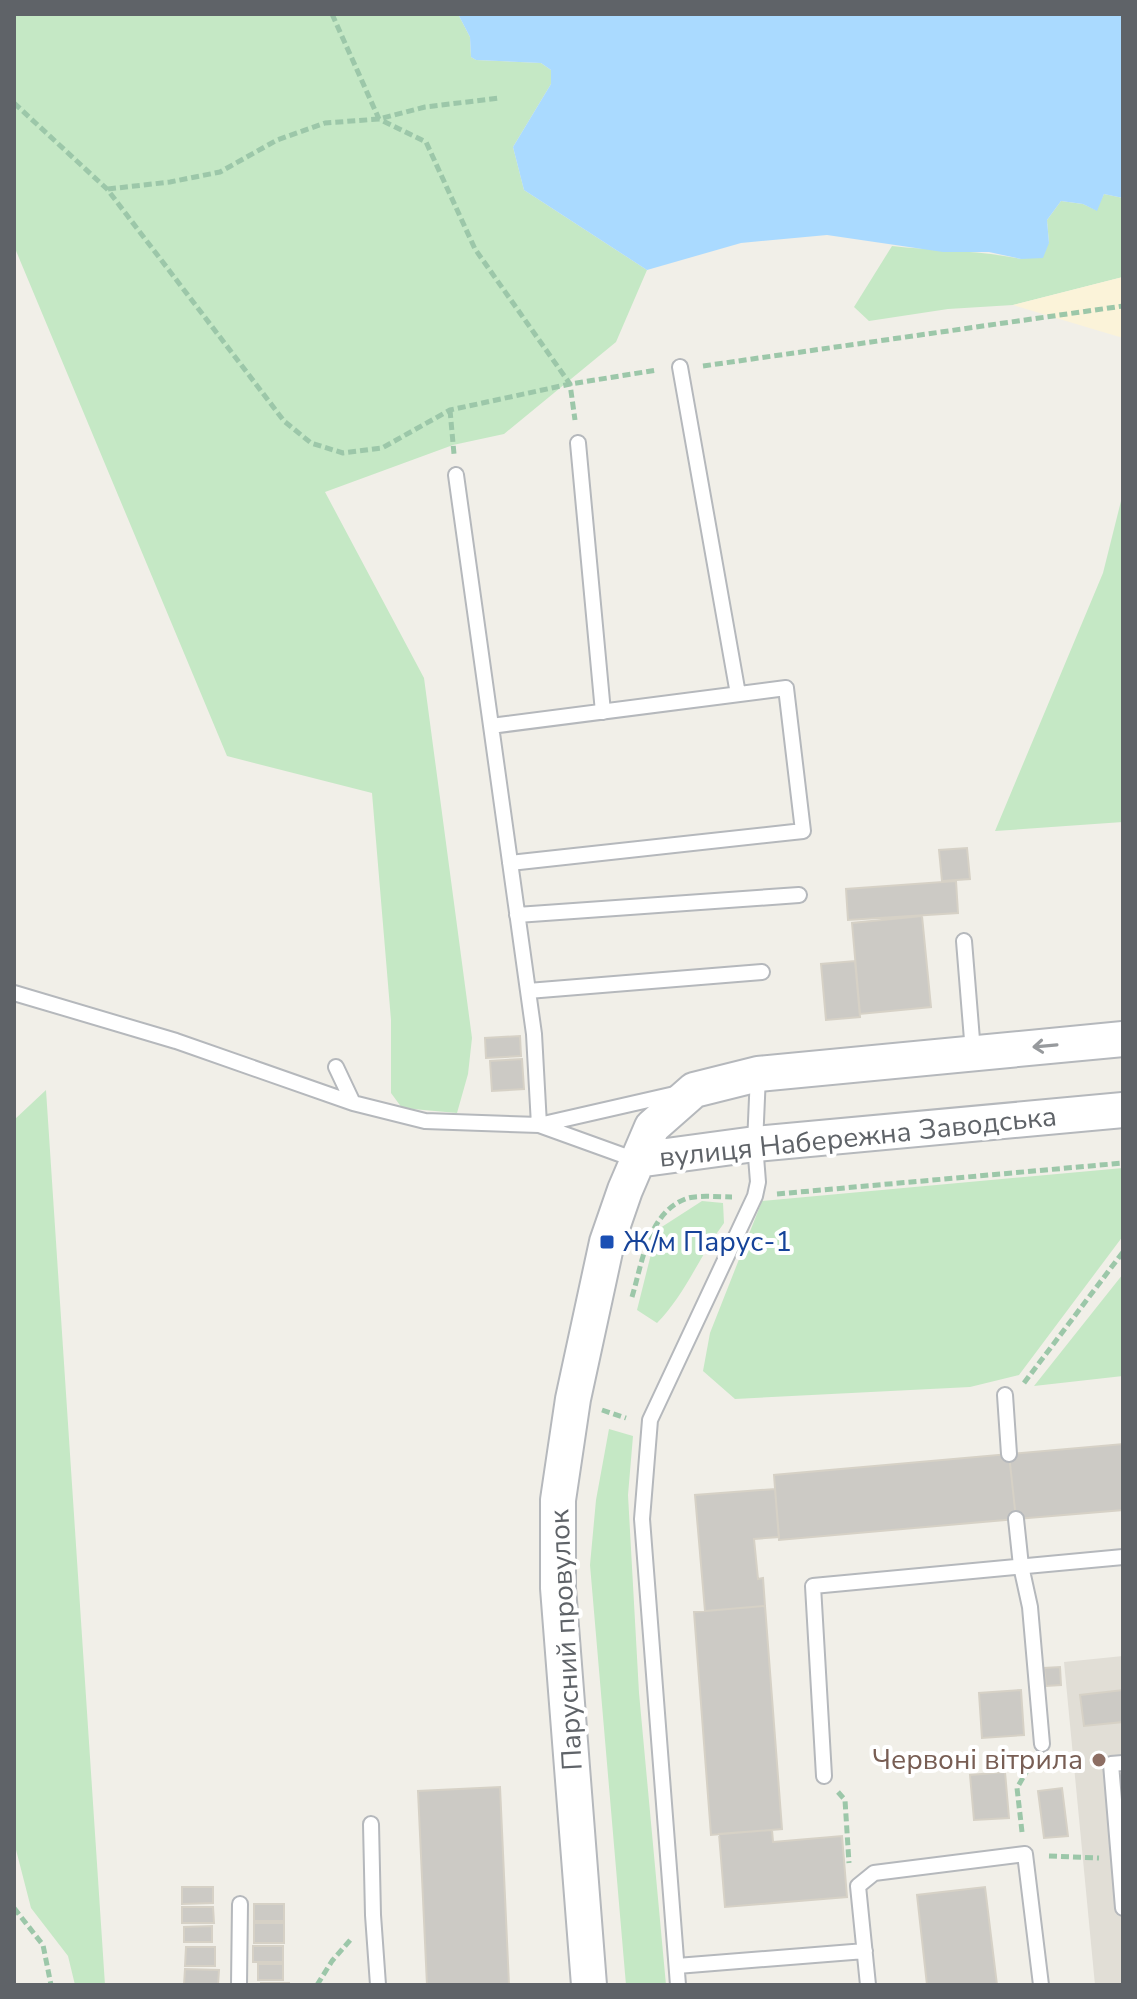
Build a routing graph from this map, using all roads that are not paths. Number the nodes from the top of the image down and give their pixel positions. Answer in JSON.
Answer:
{"nodes":[{"id":1,"x":680,"y":367,"type":"road end"},
{"id":2,"x":578,"y":443,"type":"road end"},
{"id":3,"x":456,"y":475,"type":"road end"},
{"id":4,"x":738,"y":694,"type":"junction"},
{"id":5,"x":603,"y":712,"type":"junction"},
{"id":6,"x":491,"y":726,"type":"junction"},
{"id":7,"x":510,"y":863,"type":"junction"},
{"id":8,"x":799,"y":895,"type":"dead end"},
{"id":9,"x":517,"y":915,"type":"junction"},
{"id":10,"x":964,"y":941,"type":"dead end"},
{"id":11,"x":762,"y":972,"type":"dead end"},
{"id":12,"x":528,"y":991,"type":"junction"},
{"id":13,"x":14,"y":993,"type":"edge"},
{"id":14,"x":1123,"y":1039,"type":"edge"},
{"id":15,"x":973,"y":1053,"type":"junction"},
{"id":16,"x":336,"y":1067,"type":"dead end"},
{"id":17,"x":758,"y":1074,"type":"junction"},
{"id":18,"x":694,"y":1090,"type":"junction"},
{"id":19,"x":353,"y":1103,"type":"junction"},
{"id":20,"x":1123,"y":1110,"type":"edge"},
{"id":21,"x":539,"y":1125,"type":"junction"},
{"id":22,"x":755,"y":1144,"type":"junction"},
{"id":23,"x":637,"y":1160,"type":"junction"},
{"id":24,"x":1010,"y":1394,"type":"road end"},
{"id":25,"x":1009,"y":1454,"type":"dead end"},
{"id":26,"x":1016,"y":1519,"type":"dead end"},
{"id":27,"x":1123,"y":1557,"type":"edge"},
{"id":28,"x":1021,"y":1566,"type":"junction"},
{"id":29,"x":1042,"y":1744,"type":"road end"},
{"id":30,"x":1123,"y":1763,"type":"edge"},
{"id":31,"x":824,"y":1776,"type":"road end"},
{"id":32,"x":371,"y":1824,"type":"dead end"},
{"id":33,"x":240,"y":1904,"type":"dead end"},
{"id":34,"x":1123,"y":1908,"type":"edge"},
{"id":35,"x":865,"y":1951,"type":"junction"},
{"id":36,"x":677,"y":1966,"type":"junction"},
{"id":37,"x":239,"y":1985,"type":"edge"},
{"id":38,"x":378,"y":1985,"type":"edge"},
{"id":39,"x":589,"y":1985,"type":"edge"},
{"id":40,"x":678,"y":1985,"type":"edge"},
{"id":41,"x":868,"y":1985,"type":"edge"},
{"id":42,"x":1041,"y":1985,"type":"edge"}],
"edges":[{"from":1,"to":4,"type":"lane"},
{"from":2,"to":5,"type":"lane"},
{"from":3,"to":6,"type":"lane"},
{"from":4,"to":5,"type":"lane"},
{"from":4,"to":7,"type":"lane"},
{"from":5,"to":6,"type":"lane"},
{"from":6,"to":7,"type":"lane"},
{"from":7,"to":9,"type":"lane"},
{"from":8,"to":9,"type":"lane"},
{"from":9,"to":12,"type":"lane"},
{"from":10,"to":15,"type":"lane"},
{"from":11,"to":12,"type":"lane"},
{"from":12,"to":21,"type":"lane"},
{"from":13,"to":19,"type":"lane"},
{"from":14,"to":15,"type":"street","name":"вулиця Набережна Заводська","one_way":true},
{"from":15,"to":17,"type":"street","name":"вулиця Набережна Заводська"},
{"from":16,"to":19,"type":"lane"},
{"from":17,"to":18,"type":"street","name":"вулиця Набережна Заводська"},
{"from":17,"to":22,"type":"lane"},
{"from":18,"to":21,"type":"lane"},
{"from":18,"to":23,"type":"street","name":"вулиця Набережна Заводська"},
{"from":19,"to":21,"type":"lane"},
{"from":20,"to":22,"type":"street","name":"вулиця Набережна Заводська"},
{"from":21,"to":23,"type":"lane"},
{"from":22,"to":23,"type":"street","name":"вулиця Набережна Заводська"},
{"from":22,"to":36,"type":"lane"},
{"from":23,"to":39,"type":"street","name":"Парусний провулок"},
{"from":24,"to":25,"type":"lane"},
{"from":26,"to":28,"type":"lane"},
{"from":27,"to":28,"type":"lane"},
{"from":28,"to":29,"type":"lane"},
{"from":28,"to":31,"type":"lane"},
{"from":30,"to":34,"type":"lane"},
{"from":32,"to":38,"type":"lane"},
{"from":33,"to":37,"type":"lane"},
{"from":35,"to":36,"type":"lane"},
{"from":35,"to":41,"type":"lane"},
{"from":35,"to":42,"type":"lane"},
{"from":36,"to":40,"type":"lane"}]}
